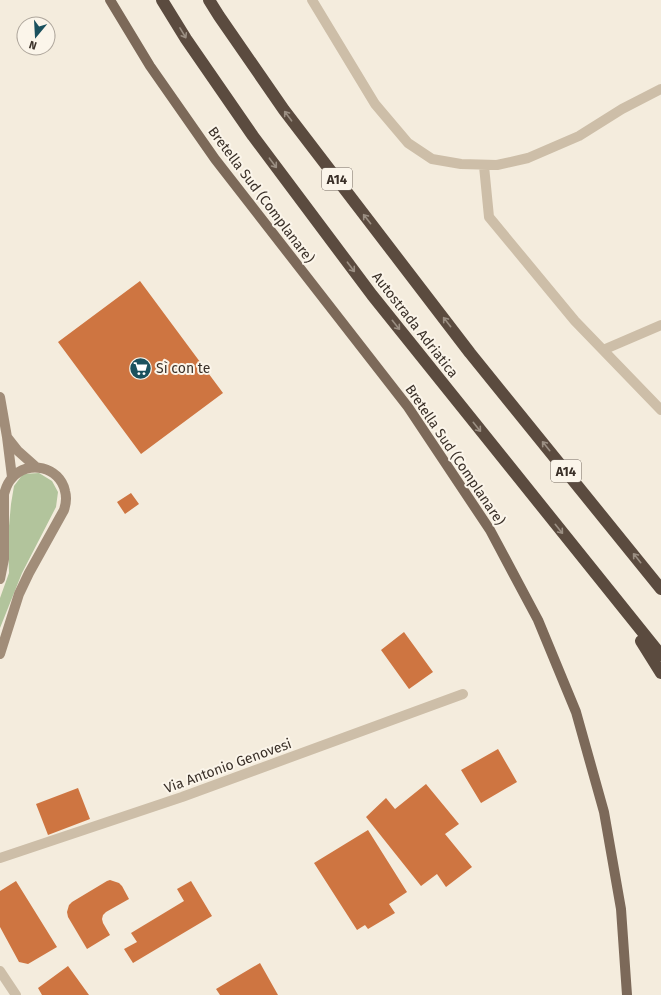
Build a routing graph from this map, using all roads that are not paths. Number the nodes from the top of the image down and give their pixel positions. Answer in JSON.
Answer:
{"nodes":[{"id":1,"x":110,"y":0,"type":"edge"},
{"id":2,"x":162,"y":0,"type":"edge"},
{"id":3,"x":209,"y":0,"type":"edge"},
{"id":4,"x":312,"y":0,"type":"edge"},
{"id":5,"x":661,"y":89,"type":"edge"},
{"id":6,"x":484,"y":166,"type":"junction"},
{"id":7,"x":661,"y":325,"type":"edge"},
{"id":8,"x":603,"y":350,"type":"junction"},
{"id":9,"x":0,"y":397,"type":"edge"},
{"id":10,"x":661,"y":410,"type":"edge"},
{"id":11,"x":7,"y":437,"type":"junction"},
{"id":12,"x":36,"y":467,"type":"junction"},
{"id":13,"x":12,"y":477,"type":"junction"},
{"id":14,"x":0,"y":579,"type":"edge"},
{"id":15,"x":661,"y":589,"type":"edge"},
{"id":16,"x":614,"y":598,"type":"junction"},
{"id":17,"x":0,"y":654,"type":"edge"},
{"id":18,"x":661,"y":656,"type":"edge"},
{"id":19,"x":661,"y":673,"type":"edge"},
{"id":20,"x":463,"y":694,"type":"dead end"},
{"id":21,"x":0,"y":858,"type":"edge"},
{"id":22,"x":0,"y":971,"type":"edge"},
{"id":23,"x":16,"y":995,"type":"edge"},
{"id":24,"x":627,"y":995,"type":"edge"}],
"edges":[{"from":1,"to":24,"type":"main road","name":"Bretella Sud (Complanare)"},
{"from":2,"to":16,"type":"highway","name":"Autostrada Adriatica","one_way":true},
{"from":15,"to":3,"type":"highway","name":"Autostrada Adriatica","number":"A14","one_way":true},
{"from":4,"to":6,"type":"street"},
{"from":5,"to":6,"type":"street"},
{"from":6,"to":8,"type":"street"},
{"from":7,"to":8,"type":"street"},
{"from":8,"to":10,"type":"street"},
{"from":9,"to":11,"type":"main road"},
{"from":11,"to":12,"type":"main road"},
{"from":11,"to":13,"type":"main road"},
{"from":12,"to":13,"type":"main road"},
{"from":12,"to":17,"type":"main road"},
{"from":13,"to":14,"type":"main road"},
{"from":16,"to":18,"type":"highway","name":"Autostrada Adriatica"},
{"from":16,"to":19,"type":"highway"},
{"from":20,"to":21,"type":"street","name":"Via Antonio Genovesi"},
{"from":22,"to":23,"type":"street"}]}
